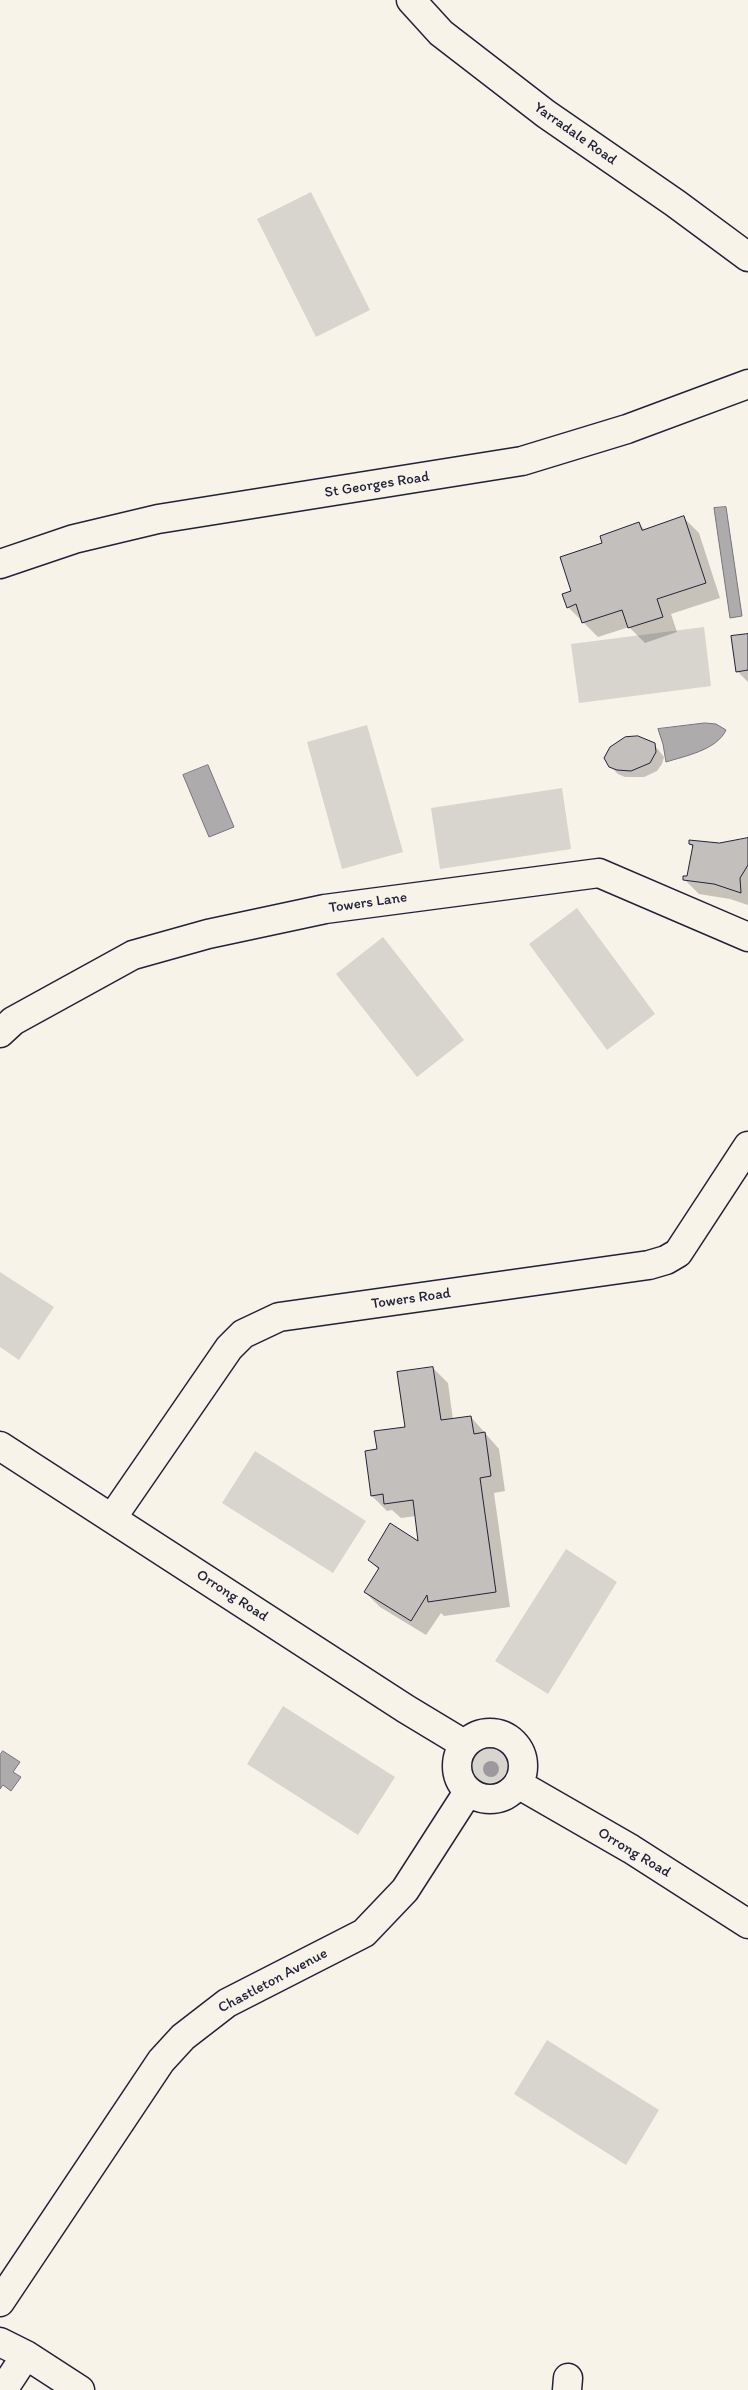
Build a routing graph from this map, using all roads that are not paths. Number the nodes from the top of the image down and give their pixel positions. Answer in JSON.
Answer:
{"nodes":[{"id":1,"x":412,"y":0,"type":"edge"},
{"id":2,"x":748,"y":257,"type":"edge"},
{"id":3,"x":748,"y":384,"type":"edge"},
{"id":4,"x":0,"y":564,"type":"edge"},
{"id":5,"x":748,"y":937,"type":"edge"},
{"id":6,"x":0,"y":1033,"type":"edge"},
{"id":7,"x":748,"y":1146,"type":"edge"},
{"id":8,"x":0,"y":1446,"type":"edge"},
{"id":9,"x":112,"y":1518,"type":"junction"},
{"id":10,"x":464,"y":1744,"type":"junction"},
{"id":11,"x":518,"y":1784,"type":"junction"},
{"id":12,"x":468,"y":1792,"type":"junction"},
{"id":13,"x":748,"y":1924,"type":"edge"},
{"id":14,"x":0,"y":2302,"type":"edge"},
{"id":15,"x":0,"y":2342,"type":"edge"},
{"id":16,"x":26,"y":2355,"type":"junction"},
{"id":17,"x":3,"y":2390,"type":"edge"},
{"id":18,"x":80,"y":2390,"type":"edge"}],
"edges":[{"from":1,"to":2,"type":"street","name":"Yarradale Road"},
{"from":3,"to":4,"type":"street","name":"St Georges Road"},
{"from":5,"to":6,"type":"street","name":"Towers Lane"},
{"from":7,"to":9,"type":"street","name":"Towers Road"},
{"from":8,"to":9,"type":"street","name":"Orrong Road"},
{"from":9,"to":10,"type":"street","name":"Orrong Road"},
{"from":10,"to":11,"type":"street"},
{"from":10,"to":12,"type":"street"},
{"from":11,"to":12,"type":"street"},
{"from":11,"to":13,"type":"street","name":"Orrong Road"},
{"from":12,"to":14,"type":"street","name":"Chastleton Avenue"},
{"from":15,"to":16,"type":"street"},
{"from":16,"to":17,"type":"street"},
{"from":16,"to":18,"type":"street"}]}
